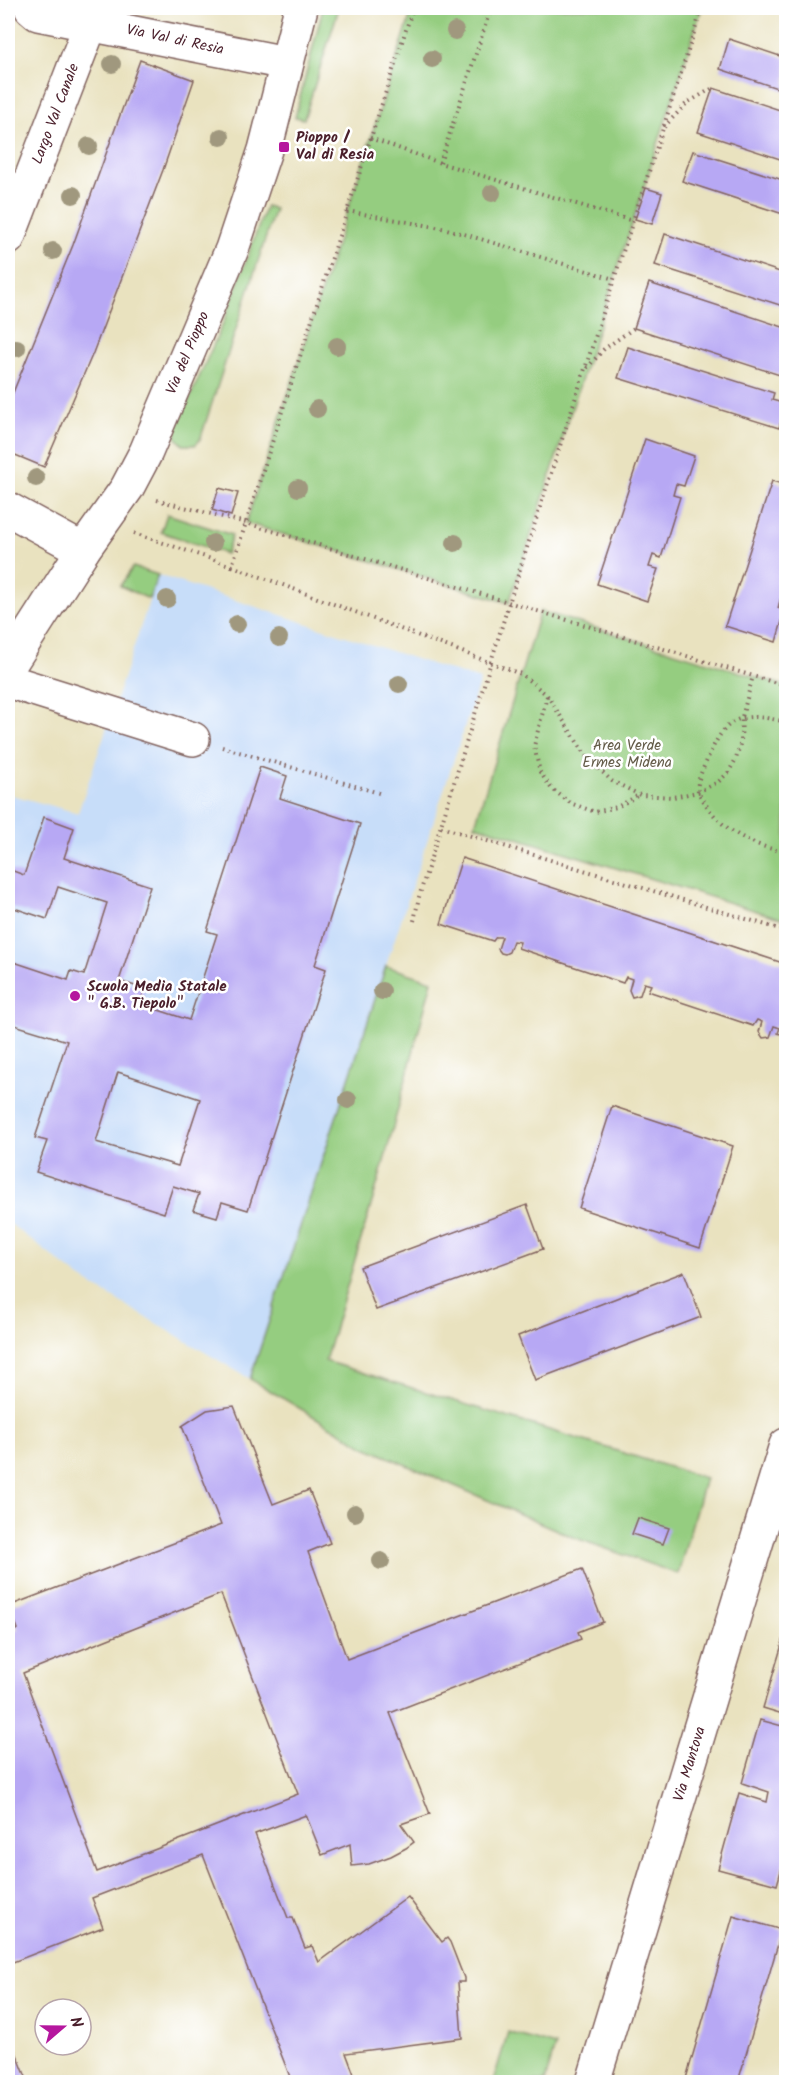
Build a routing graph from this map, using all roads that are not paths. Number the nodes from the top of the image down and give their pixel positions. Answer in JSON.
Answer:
{"nodes":[{"id":1,"x":31,"y":8,"type":"edge"},
{"id":2,"x":301,"y":8,"type":"edge"},
{"id":3,"x":91,"y":23,"type":"junction"},
{"id":4,"x":286,"y":63,"type":"junction"},
{"id":5,"x":8,"y":238,"type":"edge"},
{"id":6,"x":8,"y":509,"type":"edge"},
{"id":7,"x":83,"y":550,"type":"junction"},
{"id":8,"x":8,"y":667,"type":"edge"},
{"id":9,"x":8,"y":681,"type":"edge"},
{"id":10,"x":193,"y":739,"type":"road end"},
{"id":11,"x":786,"y":1445,"type":"edge"},
{"id":12,"x":593,"y":2082,"type":"edge"}],
"edges":[{"from":1,"to":3,"type":"street","name":"Via Val di Resia"},
{"from":2,"to":4,"type":"street","name":"Via del Pioppo"},
{"from":3,"to":4,"type":"street","name":"Via Val di Resia"},
{"from":3,"to":5,"type":"street","name":"Largo Val Canale"},
{"from":4,"to":7,"type":"street","name":"Via del Pioppo"},
{"from":6,"to":7,"type":"street"},
{"from":7,"to":8,"type":"street","name":"Via del Pioppo"},
{"from":9,"to":10,"type":"street"},
{"from":11,"to":12,"type":"street","name":"Via Mantova"}]}
